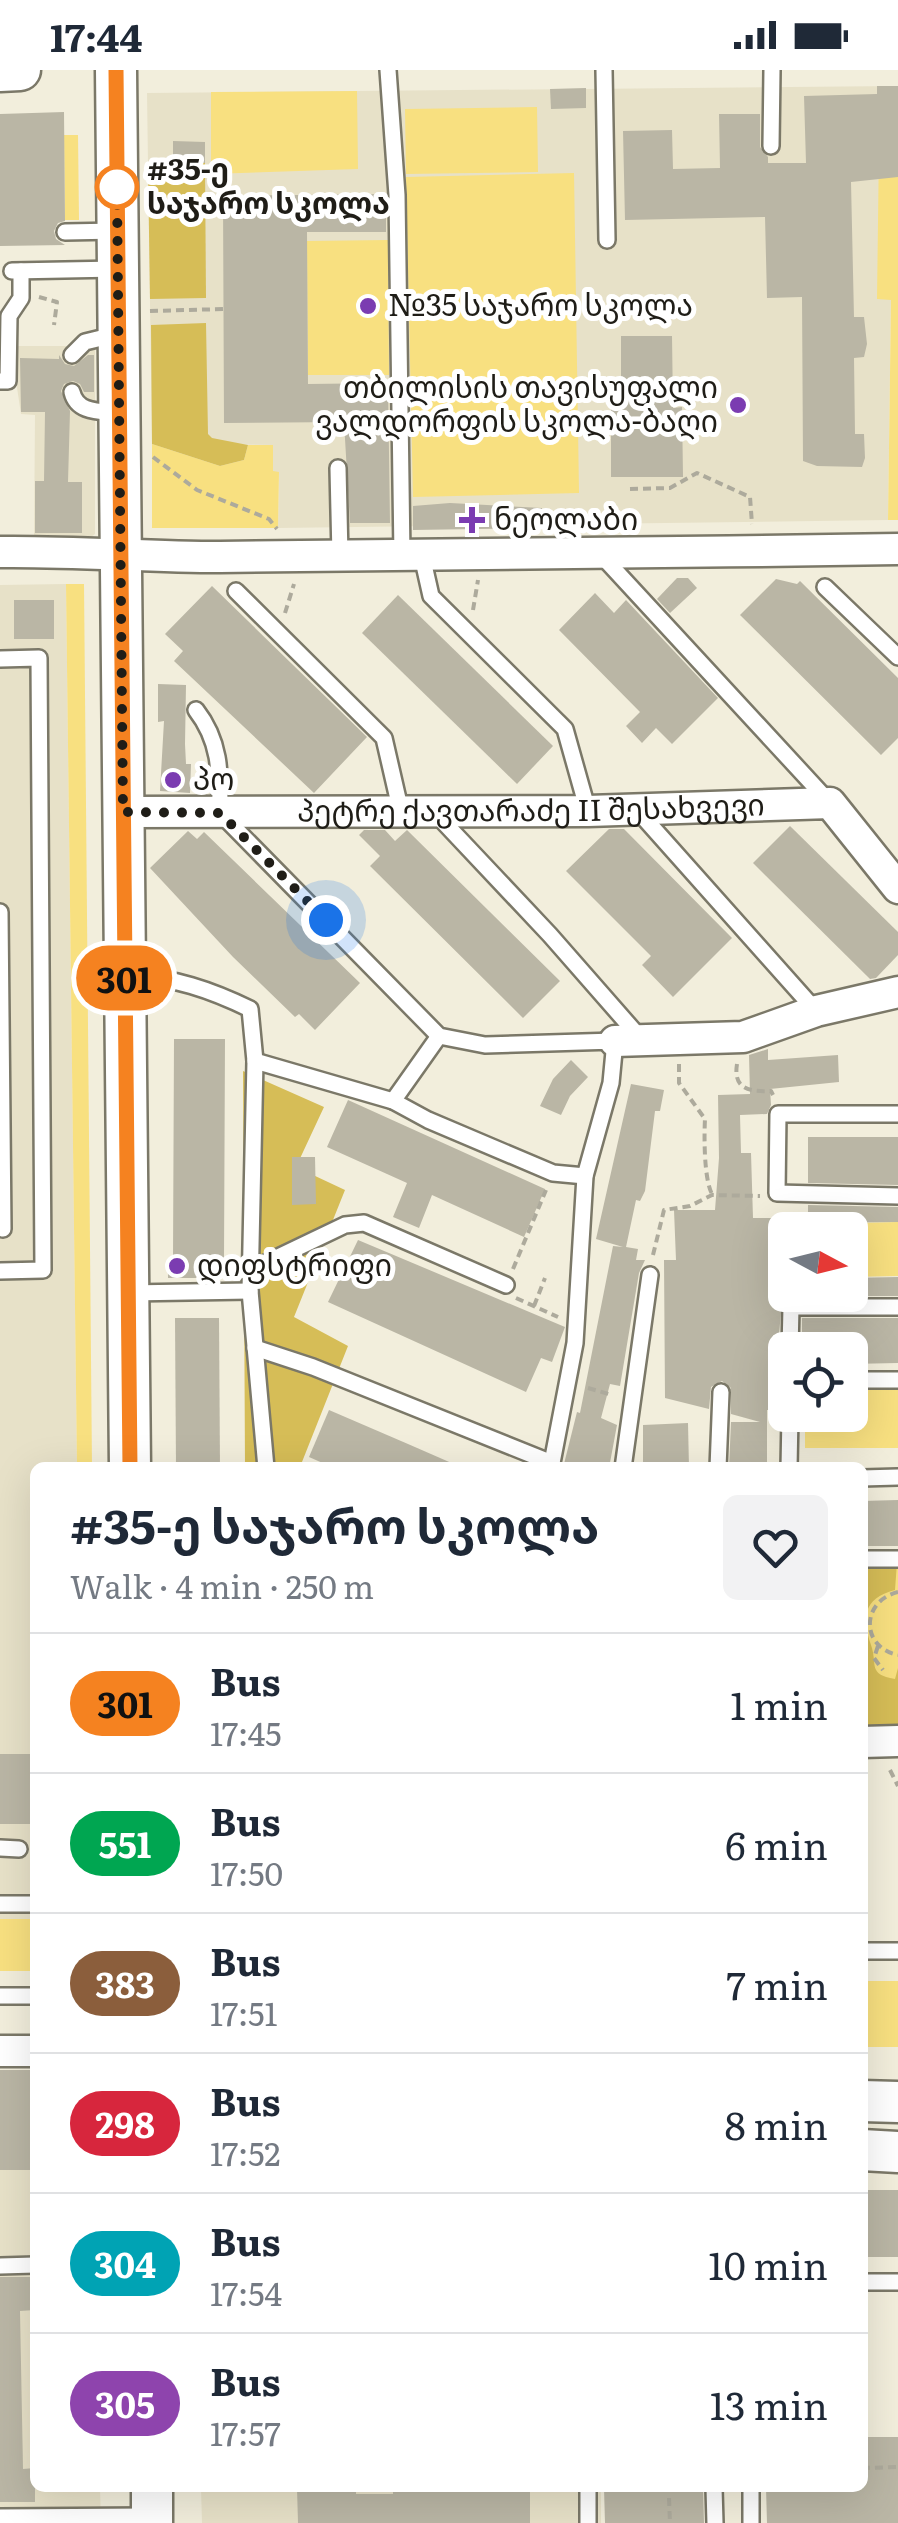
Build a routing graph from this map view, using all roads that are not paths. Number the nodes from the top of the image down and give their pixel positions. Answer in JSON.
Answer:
{"nodes":[{"id":1,"x":0,"y":70,"type":"edge"},
{"id":2,"x":20,"y":70,"type":"edge"},
{"id":3,"x":116,"y":70,"type":"edge"},
{"id":4,"x":388,"y":70,"type":"edge"},
{"id":5,"x":604,"y":70,"type":"edge"},
{"id":6,"x":772,"y":70,"type":"edge"},
{"id":7,"x":772,"y":146,"type":"dead end"},
{"id":8,"x":65,"y":232,"type":"dead end"},
{"id":9,"x":606,"y":240,"type":"dead end"},
{"id":10,"x":117,"y":250,"type":"junction"},
{"id":11,"x":132,"y":322,"type":"junction"},
{"id":12,"x":72,"y":355,"type":"dead end"},
{"id":13,"x":0,"y":381,"type":"edge"},
{"id":14,"x":72,"y":392,"type":"dead end"},
{"id":15,"x":119,"y":413,"type":"junction"},
{"id":16,"x":338,"y":468,"type":"dead end"},
{"id":17,"x":898,"y":549,"type":"edge"},
{"id":18,"x":0,"y":552,"type":"edge"},
{"id":19,"x":599,"y":554,"type":"junction"},
{"id":20,"x":120,"y":555,"type":"junction"},
{"id":21,"x":340,"y":556,"type":"junction"},
{"id":22,"x":412,"y":556,"type":"junction"},
{"id":23,"x":825,"y":587,"type":"dead end"},
{"id":24,"x":236,"y":591,"type":"dead end"},
{"id":25,"x":898,"y":658,"type":"edge"},
{"id":26,"x":0,"y":659,"type":"edge"},
{"id":27,"x":196,"y":710,"type":"dead end"},
{"id":28,"x":830,"y":803,"type":"junction"},
{"id":29,"x":636,"y":810,"type":"junction"},
{"id":30,"x":588,"y":811,"type":"junction"},
{"id":31,"x":123,"y":812,"type":"junction"},
{"id":32,"x":401,"y":812,"type":"junction"},
{"id":33,"x":434,"y":812,"type":"junction"},
{"id":34,"x":220,"y":813,"type":"junction"},
{"id":35,"x":898,"y":888,"type":"edge"},
{"id":36,"x":0,"y":912,"type":"edge"},
{"id":37,"x":124,"y":975,"type":"junction"},
{"id":38,"x":898,"y":992,"type":"edge"},
{"id":39,"x":816,"y":1011,"type":"junction"},
{"id":40,"x":438,"y":1036,"type":"junction"},
{"id":41,"x":628,"y":1041,"type":"junction"},
{"id":42,"x":255,"y":1061,"type":"junction"},
{"id":43,"x":393,"y":1101,"type":"junction"},
{"id":44,"x":898,"y":1114,"type":"edge"},
{"id":45,"x":585,"y":1176,"type":"junction"},
{"id":46,"x":898,"y":1196,"type":"edge"},
{"id":47,"x":3,"y":1229,"type":"dead end"},
{"id":48,"x":251,"y":1270,"type":"junction"},
{"id":49,"x":0,"y":1271,"type":"edge"},
{"id":50,"x":650,"y":1275,"type":"road end"},
{"id":51,"x":506,"y":1285,"type":"road end"},
{"id":52,"x":250,"y":1291,"type":"junction"},
{"id":53,"x":128,"y":1293,"type":"junction"},
{"id":54,"x":898,"y":1307,"type":"edge"},
{"id":55,"x":790,"y":1332,"type":"edge"},
{"id":56,"x":255,"y":1348,"type":"junction"},
{"id":57,"x":868,"y":1380,"type":"edge"},
{"id":58,"x":898,"y":1380,"type":"edge"},
{"id":59,"x":721,"y":1392,"type":"dead end"},
{"id":60,"x":790,"y":1432,"type":"edge"},
{"id":61,"x":130,"y":1462,"type":"edge"},
{"id":62,"x":265,"y":1462,"type":"edge"},
{"id":63,"x":544,"y":1462,"type":"edge"},
{"id":64,"x":552,"y":1462,"type":"edge"},
{"id":65,"x":623,"y":1462,"type":"edge"},
{"id":66,"x":718,"y":1462,"type":"edge"},
{"id":67,"x":790,"y":1462,"type":"edge"},
{"id":68,"x":898,"y":1477,"type":"edge"},
{"id":69,"x":868,"y":1478,"type":"edge"},
{"id":70,"x":868,"y":1559,"type":"edge"},
{"id":71,"x":898,"y":1559,"type":"edge"},
{"id":72,"x":898,"y":1741,"type":"edge"},
{"id":73,"x":868,"y":1742,"type":"edge"},
{"id":74,"x":0,"y":1848,"type":"edge"},
{"id":75,"x":19,"y":1848,"type":"dead end"},
{"id":76,"x":0,"y":1904,"type":"edge"},
{"id":77,"x":30,"y":1904,"type":"edge"},
{"id":78,"x":868,"y":1951,"type":"edge"},
{"id":79,"x":898,"y":1951,"type":"edge"},
{"id":80,"x":0,"y":1996,"type":"edge"},
{"id":81,"x":30,"y":1996,"type":"edge"},
{"id":82,"x":0,"y":2051,"type":"edge"},
{"id":83,"x":30,"y":2051,"type":"edge"},
{"id":84,"x":868,"y":2101,"type":"edge"},
{"id":85,"x":898,"y":2102,"type":"edge"},
{"id":86,"x":868,"y":2150,"type":"edge"},
{"id":87,"x":898,"y":2152,"type":"edge"},
{"id":88,"x":30,"y":2264,"type":"edge"},
{"id":89,"x":0,"y":2266,"type":"edge"},
{"id":90,"x":868,"y":2282,"type":"edge"},
{"id":91,"x":898,"y":2282,"type":"edge"},
{"id":92,"x":588,"y":2492,"type":"edge"},
{"id":93,"x":714,"y":2492,"type":"edge"},
{"id":94,"x":751,"y":2492,"type":"edge"},
{"id":95,"x":152,"y":2509,"type":"edge"},
{"id":96,"x":0,"y":2517,"type":"edge"},
{"id":97,"x":588,"y":2523,"type":"edge"},
{"id":98,"x":715,"y":2523,"type":"edge"},
{"id":99,"x":752,"y":2523,"type":"edge"}],
"edges":[{"from":1,"to":2,"type":"main road"},
{"from":3,"to":10,"type":"main road"},
{"from":4,"to":22,"type":"lane"},
{"from":5,"to":9,"type":"lane"},
{"from":6,"to":7,"type":"lane"},
{"from":8,"to":10,"type":"lane"},
{"from":10,"to":11,"type":"main road"},
{"from":10,"to":13,"type":"lane"},
{"from":11,"to":12,"type":"lane"},
{"from":11,"to":15,"type":"main road"},
{"from":14,"to":15,"type":"lane"},
{"from":15,"to":20,"type":"main road"},
{"from":16,"to":21,"type":"lane"},
{"from":17,"to":19,"type":"street"},
{"from":18,"to":20,"type":"street"},
{"from":19,"to":22,"type":"street"},
{"from":19,"to":28,"type":"lane"},
{"from":20,"to":21,"type":"street"},
{"from":20,"to":31,"type":"main road"},
{"from":21,"to":22,"type":"street"},
{"from":22,"to":30,"type":"lane"},
{"from":23,"to":25,"type":"lane"},
{"from":24,"to":32,"type":"lane"},
{"from":26,"to":49,"type":"lane"},
{"from":27,"to":34,"type":"lane"},
{"from":28,"to":29,"type":"street","name":"პეტრე ქავთარაძე II შესახვევი"},
{"from":28,"to":35,"type":"street"},
{"from":29,"to":30,"type":"street","name":"პეტრე ქავთარაძე II შესახვევი"},
{"from":29,"to":39,"type":"lane"},
{"from":30,"to":33,"type":"street","name":"პეტრე ქავთარაძე II შესახვევი"},
{"from":31,"to":34,"type":"street","name":"პეტრე ქავთარაძე II შესახვევი"},
{"from":31,"to":37,"type":"main road"},
{"from":32,"to":33,"type":"street","name":"პეტრე ქავთარაძე II შესახვევი"},
{"from":32,"to":34,"type":"street","name":"პეტრე ქავთარაძე II შესახვევი"},
{"from":33,"to":41,"type":"lane"},
{"from":34,"to":40,"type":"lane"},
{"from":36,"to":47,"type":"lane"},
{"from":37,"to":42,"type":"lane"},
{"from":37,"to":53,"type":"main road"},
{"from":38,"to":39,"type":"street"},
{"from":39,"to":41,"type":"street"},
{"from":40,"to":41,"type":"lane"},
{"from":40,"to":43,"type":"lane"},
{"from":41,"to":45,"type":"lane"},
{"from":42,"to":43,"type":"lane"},
{"from":42,"to":48,"type":"lane"},
{"from":43,"to":45,"type":"lane"},
{"from":44,"to":46,"type":"lane"},
{"from":45,"to":64,"type":"lane"},
{"from":48,"to":51,"type":"lane"},
{"from":48,"to":52,"type":"lane"},
{"from":50,"to":65,"type":"lane"},
{"from":52,"to":53,"type":"lane"},
{"from":52,"to":56,"type":"lane"},
{"from":53,"to":61,"type":"main road"},
{"from":54,"to":55,"type":"lane"},
{"from":56,"to":62,"type":"lane"},
{"from":56,"to":63,"type":"lane"},
{"from":57,"to":58,"type":"lane"},
{"from":59,"to":66,"type":"lane"},
{"from":60,"to":67,"type":"lane"},
{"from":68,"to":69,"type":"lane"},
{"from":70,"to":71,"type":"lane"},
{"from":72,"to":73,"type":"street"},
{"from":74,"to":75,"type":"lane"},
{"from":76,"to":77,"type":"lane"},
{"from":78,"to":79,"type":"lane"},
{"from":80,"to":81,"type":"lane"},
{"from":82,"to":83,"type":"street"},
{"from":84,"to":85,"type":"main road"},
{"from":86,"to":87,"type":"main road"},
{"from":88,"to":89,"type":"lane"},
{"from":90,"to":91,"type":"lane"},
{"from":92,"to":97,"type":"lane"},
{"from":93,"to":98,"type":"lane"},
{"from":94,"to":99,"type":"lane"},
{"from":95,"to":96,"type":"lane"}]}
